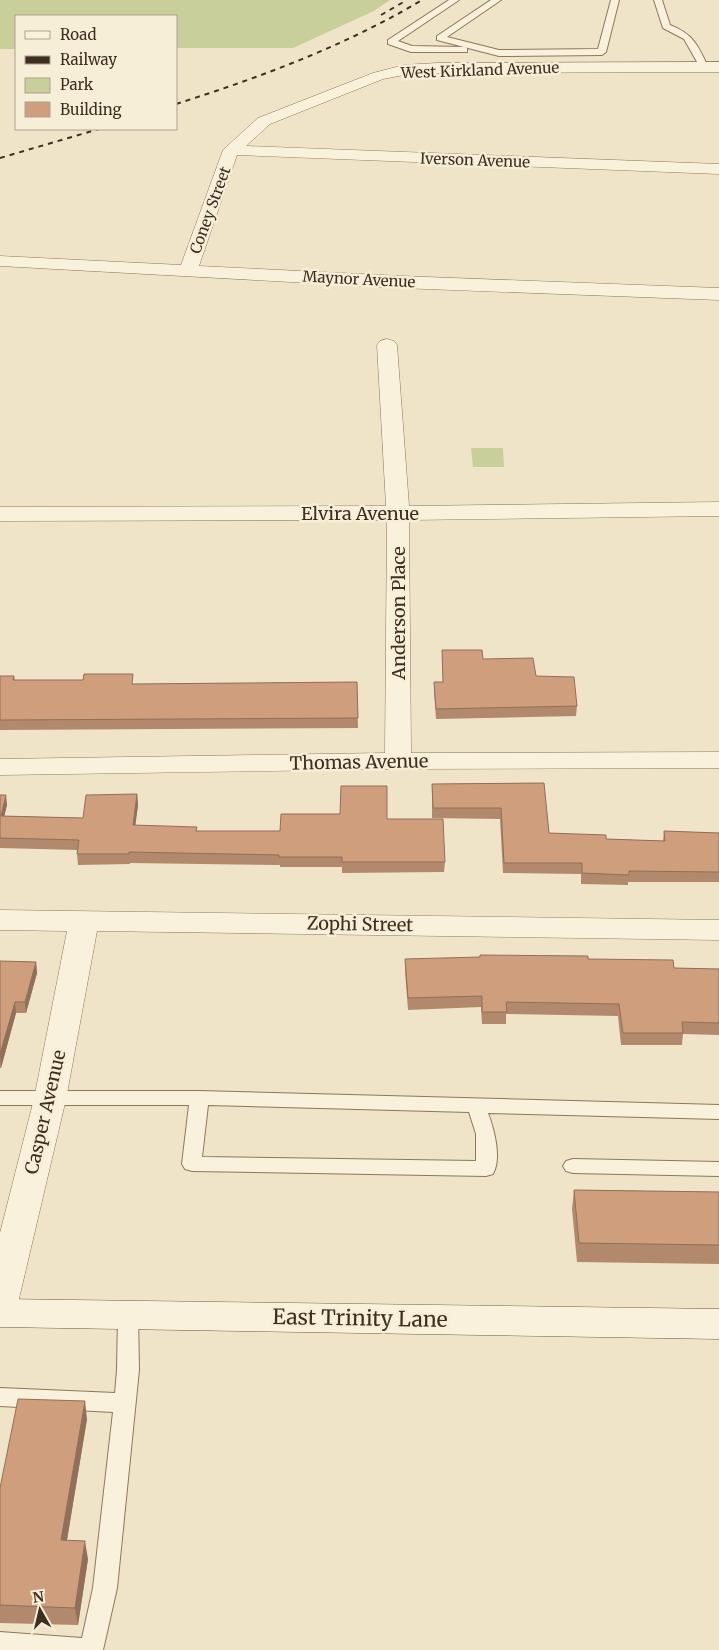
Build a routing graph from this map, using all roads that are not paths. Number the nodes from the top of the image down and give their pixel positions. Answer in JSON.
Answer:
{"nodes":[{"id":1,"x":455,"y":0,"type":"edge"},
{"id":2,"x":497,"y":0,"type":"edge"},
{"id":3,"x":616,"y":0,"type":"edge"},
{"id":4,"x":658,"y":0,"type":"edge"},
{"id":5,"x":484,"y":49,"type":"junction"},
{"id":6,"x":559,"y":61,"type":"junction"},
{"id":7,"x":712,"y":67,"type":"edge"},
{"id":8,"x":231,"y":150,"type":"junction"},
{"id":9,"x":719,"y":169,"type":"edge"},
{"id":10,"x":0,"y":261,"type":"edge"},
{"id":11,"x":188,"y":271,"type":"junction"},
{"id":12,"x":719,"y":294,"type":"edge"},
{"id":13,"x":387,"y":345,"type":"dead end"},
{"id":14,"x":719,"y":509,"type":"edge"},
{"id":15,"x":398,"y":513,"type":"junction"},
{"id":16,"x":0,"y":514,"type":"edge"},
{"id":17,"x":719,"y":760,"type":"edge"},
{"id":18,"x":398,"y":761,"type":"junction"},
{"id":19,"x":0,"y":767,"type":"edge"},
{"id":20,"x":0,"y":920,"type":"edge"},
{"id":21,"x":84,"y":920,"type":"junction"},
{"id":22,"x":719,"y":930,"type":"edge"},
{"id":23,"x":0,"y":1098,"type":"edge"},
{"id":24,"x":50,"y":1098,"type":"junction"},
{"id":25,"x":199,"y":1098,"type":"junction"},
{"id":26,"x":476,"y":1105,"type":"junction"},
{"id":27,"x":719,"y":1112,"type":"edge"},
{"id":28,"x":573,"y":1166,"type":"dead end"},
{"id":29,"x":719,"y":1169,"type":"edge"},
{"id":30,"x":0,"y":1303,"type":"edge"},
{"id":31,"x":0,"y":1313,"type":"edge"},
{"id":32,"x":128,"y":1314,"type":"junction"},
{"id":33,"x":719,"y":1324,"type":"edge"},
{"id":34,"x":0,"y":1397,"type":"edge"},
{"id":35,"x":125,"y":1403,"type":"junction"},
{"id":36,"x":0,"y":1643,"type":"edge"},
{"id":37,"x":85,"y":1650,"type":"edge"},
{"id":38,"x":91,"y":1650,"type":"edge"}],
"edges":[{"from":1,"to":5,"type":"lane"},
{"from":2,"to":5,"type":"lane"},
{"from":3,"to":6,"type":"lane"},
{"from":4,"to":7,"type":"lane"},
{"from":5,"to":6,"type":"lane"},
{"from":6,"to":7,"type":"street","name":"West Kirkland Avenue"},
{"from":6,"to":8,"type":"street","name":"West Kirkland Avenue"},
{"from":8,"to":9,"type":"street","name":"Iverson Avenue"},
{"from":8,"to":11,"type":"street","name":"Coney Street"},
{"from":10,"to":11,"type":"street","name":"Maynor Avenue"},
{"from":11,"to":12,"type":"street","name":"Maynor Avenue"},
{"from":13,"to":15,"type":"street","name":"Anderson Place"},
{"from":14,"to":15,"type":"street","name":"Elvira Avenue"},
{"from":15,"to":16,"type":"street","name":"Elvira Avenue"},
{"from":15,"to":18,"type":"street","name":"Anderson Place"},
{"from":17,"to":18,"type":"street","name":"Thomas Avenue"},
{"from":18,"to":19,"type":"street","name":"Thomas Avenue"},
{"from":20,"to":21,"type":"street","name":"Zophi Street"},
{"from":21,"to":22,"type":"street","name":"Zophi Street"},
{"from":21,"to":24,"type":"street","name":"Casper Avenue"},
{"from":23,"to":24,"type":"lane"},
{"from":24,"to":25,"type":"lane"},
{"from":24,"to":30,"type":"street","name":"Casper Avenue"},
{"from":25,"to":26,"type":"lane"},
{"from":25,"to":26,"type":"lane"},
{"from":26,"to":27,"type":"lane"},
{"from":28,"to":29,"type":"lane"},
{"from":31,"to":32,"type":"street","name":"East Trinity Lane"},
{"from":32,"to":33,"type":"street","name":"East Trinity Lane"},
{"from":32,"to":35,"type":"lane"},
{"from":34,"to":35,"type":"lane"},
{"from":35,"to":38,"type":"lane"},
{"from":36,"to":37,"type":"lane"}]}
